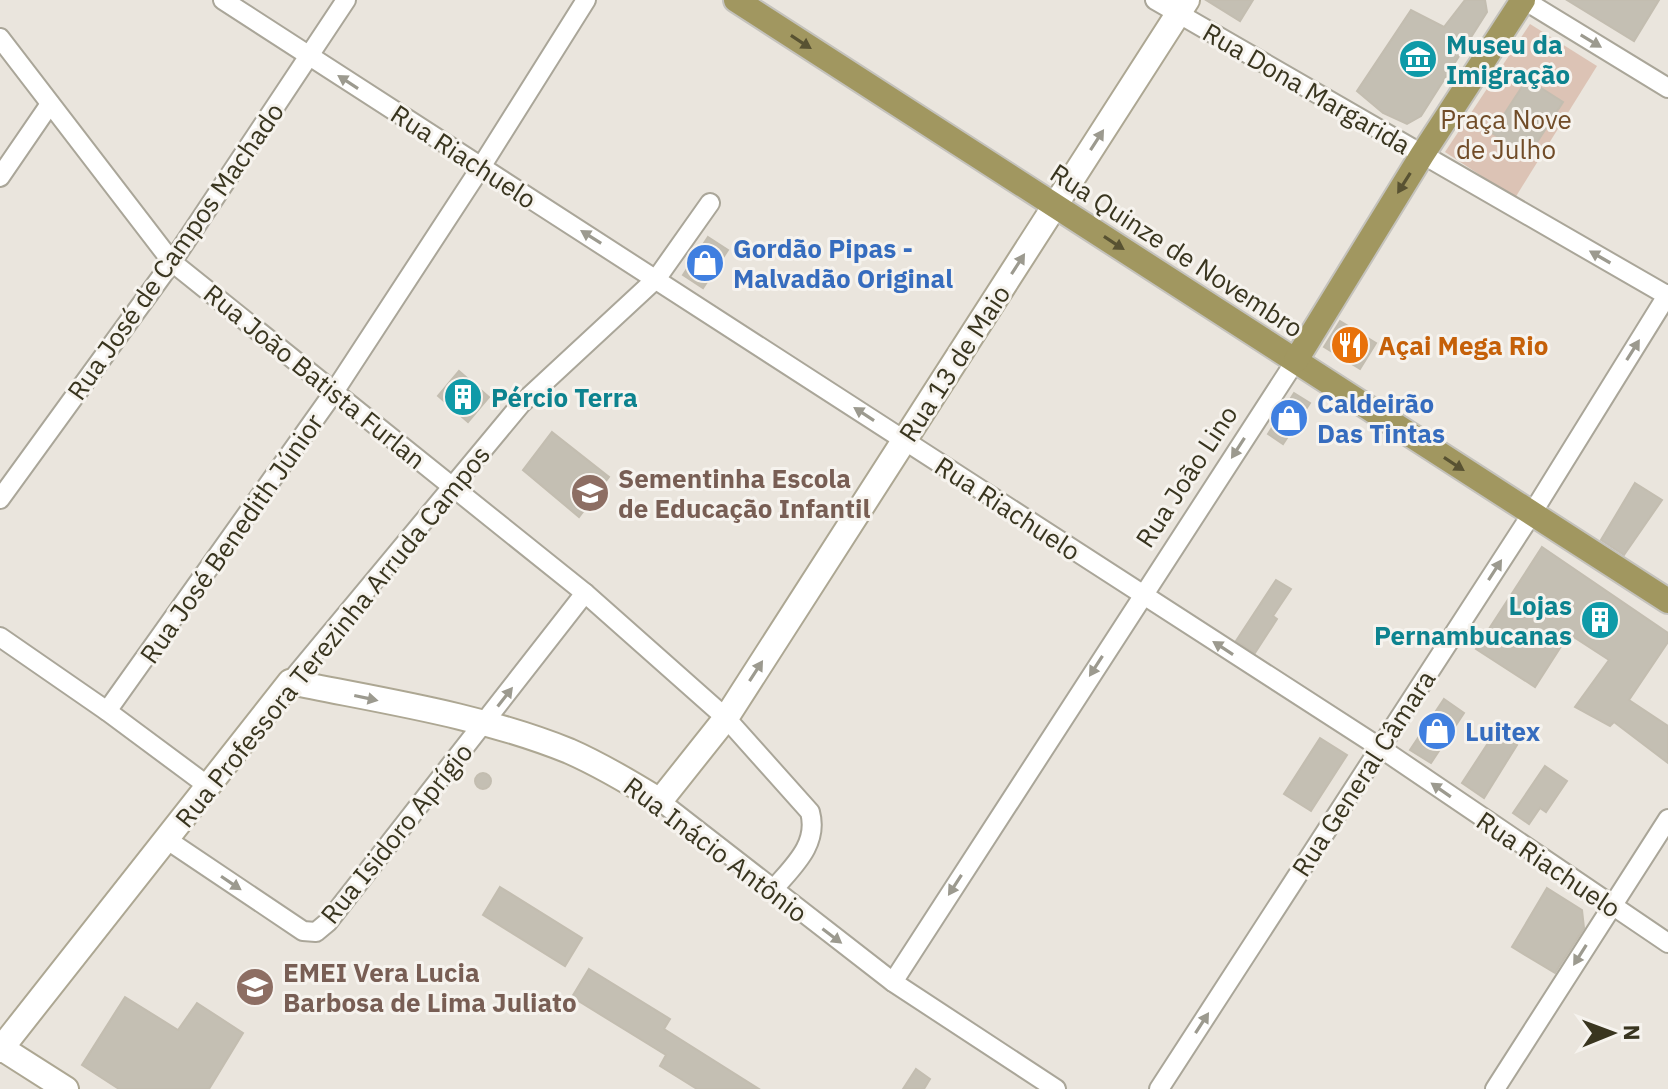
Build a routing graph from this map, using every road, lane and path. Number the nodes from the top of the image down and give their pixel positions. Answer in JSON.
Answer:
{"nodes":[{"id":1,"x":223,"y":0,"type":"edge"},
{"id":2,"x":346,"y":0,"type":"edge"},
{"id":3,"x":586,"y":0,"type":"edge"},
{"id":4,"x":736,"y":0,"type":"edge"},
{"id":5,"x":1155,"y":0,"type":"edge"},
{"id":6,"x":1524,"y":0,"type":"edge"},
{"id":7,"x":1183,"y":7,"type":"edge"},
{"id":8,"x":0,"y":38,"type":"edge"},
{"id":9,"x":310,"y":57,"type":"junction"},
{"id":10,"x":1668,"y":88,"type":"edge"},
{"id":11,"x":50,"y":104,"type":"junction"},
{"id":12,"x":1422,"y":155,"type":"junction"},
{"id":13,"x":481,"y":167,"type":"junction"},
{"id":14,"x":0,"y":177,"type":"edge"},
{"id":15,"x":710,"y":203,"type":"dead end"},
{"id":16,"x":1055,"y":205,"type":"junction"},
{"id":17,"x":172,"y":262,"type":"junction"},
{"id":18,"x":657,"y":278,"type":"junction"},
{"id":19,"x":1668,"y":295,"type":"edge"},
{"id":20,"x":1296,"y":360,"type":"junction"},
{"id":21,"x":334,"y":392,"type":"junction"},
{"id":22,"x":904,"y":440,"type":"junction"},
{"id":23,"x":452,"y":485,"type":"junction"},
{"id":24,"x":0,"y":499,"type":"edge"},
{"id":25,"x":1531,"y":515,"type":"junction"},
{"id":26,"x":585,"y":593,"type":"junction"},
{"id":27,"x":1142,"y":595,"type":"junction"},
{"id":28,"x":1668,"y":601,"type":"edge"},
{"id":29,"x":0,"y":637,"type":"edge"},
{"id":30,"x":290,"y":682,"type":"junction"},
{"id":31,"x":107,"y":711,"type":"junction"},
{"id":32,"x":726,"y":718,"type":"junction"},
{"id":33,"x":485,"y":722,"type":"junction"},
{"id":34,"x":1379,"y":747,"type":"junction"},
{"id":35,"x":208,"y":786,"type":"junction"},
{"id":36,"x":660,"y":801,"type":"junction"},
{"id":37,"x":1668,"y":819,"type":"edge"},
{"id":38,"x":166,"y":839,"type":"junction"},
{"id":39,"x":773,"y":890,"type":"junction"},
{"id":40,"x":1611,"y":906,"type":"junction"},
{"id":41,"x":1668,"y":943,"type":"edge"},
{"id":42,"x":893,"y":982,"type":"junction"},
{"id":43,"x":0,"y":1048,"type":"edge"},
{"id":44,"x":66,"y":1089,"type":"edge"},
{"id":45,"x":1056,"y":1089,"type":"edge"},
{"id":46,"x":1159,"y":1089,"type":"edge"},
{"id":47,"x":1495,"y":1089,"type":"edge"}],
"edges":[{"from":1,"to":9,"type":"street","name":"Rua Riachuelo"},
{"from":2,"to":9,"type":"street","name":"Rua José de Campos Machado"},
{"from":3,"to":13,"type":"street","name":"Rua José Benedith Júnior"},
{"from":4,"to":16,"type":"main road","name":"Rua Quinze de Novembro","one_way":true},
{"from":5,"to":7,"type":"street","name":"Rua Dona Margarida"},
{"from":6,"to":10,"type":"street","one_way":true},
{"from":6,"to":12,"type":"main road","name":"Rua João Lino"},
{"from":7,"to":12,"type":"street","name":"Rua Dona Margarida"},
{"from":16,"to":7,"type":"street","name":"Rua 13 de Maio","one_way":true},
{"from":8,"to":11,"type":"street","name":"Rua João Batista Furlan"},
{"from":13,"to":9,"type":"street","name":"Rua Riachuelo","one_way":true},
{"from":9,"to":17,"type":"street","name":"Rua José de Campos Machado"},
{"from":11,"to":14,"type":"street"},
{"from":11,"to":17,"type":"street","name":"Rua João Batista Furlan"},
{"from":19,"to":12,"type":"street","name":"Rua Dona Margarida","one_way":true},
{"from":12,"to":20,"type":"main road","name":"Rua João Lino","one_way":true},
{"from":18,"to":13,"type":"street","name":"Rua Riachuelo","one_way":true},
{"from":13,"to":21,"type":"street","name":"Rua José Benedith Júnior"},
{"from":15,"to":18,"type":"street","name":"Rua Professora Terezinha Arruda Campos"},
{"from":16,"to":20,"type":"main road","name":"Rua Quinze de Novembro","one_way":true},
{"from":22,"to":16,"type":"street","name":"Rua 13 de Maio","one_way":true},
{"from":17,"to":21,"type":"street","name":"Rua João Batista Furlan"},
{"from":17,"to":24,"type":"street","name":"Rua José de Campos Machado"},
{"from":22,"to":18,"type":"street","name":"Rua Riachuelo","one_way":true},
{"from":18,"to":23,"type":"street","name":"Rua Professora Terezinha Arruda Campos"},
{"from":25,"to":19,"type":"street","name":"Rua General Câmara","one_way":true},
{"from":20,"to":25,"type":"main road","name":"Rua Quinze de Novembro","one_way":true},
{"from":20,"to":27,"type":"street","name":"Rua João Lino","one_way":true},
{"from":21,"to":23,"type":"street","name":"Rua João Batista Furlan"},
{"from":21,"to":31,"type":"street","name":"Rua José Benedith Júnior"},
{"from":22,"to":27,"type":"street","name":"Rua Riachuelo"},
{"from":32,"to":22,"type":"street","name":"Rua 13 de Maio","one_way":true},
{"from":23,"to":26,"type":"street","name":"Rua João Batista Furlan"},
{"from":23,"to":30,"type":"street","name":"Rua Professora Terezinha Arruda Campos"},
{"from":25,"to":28,"type":"main road","name":"Rua Quinze de Novembro"},
{"from":34,"to":25,"type":"street","name":"Rua General Câmara","one_way":true},
{"from":26,"to":32,"type":"street","name":"Rua João Batista Furlan"},
{"from":33,"to":26,"type":"street","name":"Rua Isidoro Aprígio","one_way":true},
{"from":34,"to":27,"type":"street","name":"Rua Riachuelo","one_way":true},
{"from":27,"to":42,"type":"street","name":"Rua João Lino","one_way":true},
{"from":29,"to":31,"type":"street"},
{"from":30,"to":33,"type":"street","name":"Rua Inácio Antônio","one_way":true},
{"from":30,"to":35,"type":"street","name":"Rua Professora Terezinha Arruda Campos"},
{"from":31,"to":35,"type":"street"},
{"from":32,"to":36,"type":"street","name":"Rua 13 de Maio"},
{"from":32,"to":39,"type":"street","name":"Rua João Batista Furlan"},
{"from":33,"to":36,"type":"street","name":"Rua Inácio Antônio"},
{"from":38,"to":33,"type":"street","name":"Rua Isidoro Aprígio","one_way":true},
{"from":40,"to":34,"type":"street","name":"Rua Riachuelo","one_way":true},
{"from":46,"to":34,"type":"street","name":"Rua General Câmara","one_way":true},
{"from":35,"to":38,"type":"street","name":"Rua Professora Terezinha Arruda Campos"},
{"from":36,"to":39,"type":"street","name":"Rua Inácio Antônio"},
{"from":37,"to":40,"type":"street"},
{"from":38,"to":43,"type":"street","name":"Rua Professora Terezinha Arruda Campos"},
{"from":39,"to":42,"type":"street","name":"Rua Inácio Antônio","one_way":true},
{"from":40,"to":41,"type":"street","name":"Rua Riachuelo"},
{"from":40,"to":47,"type":"street","one_way":true},
{"from":42,"to":45,"type":"street","name":"Rua Inácio Antônio"},
{"from":43,"to":44,"type":"street"}]}
